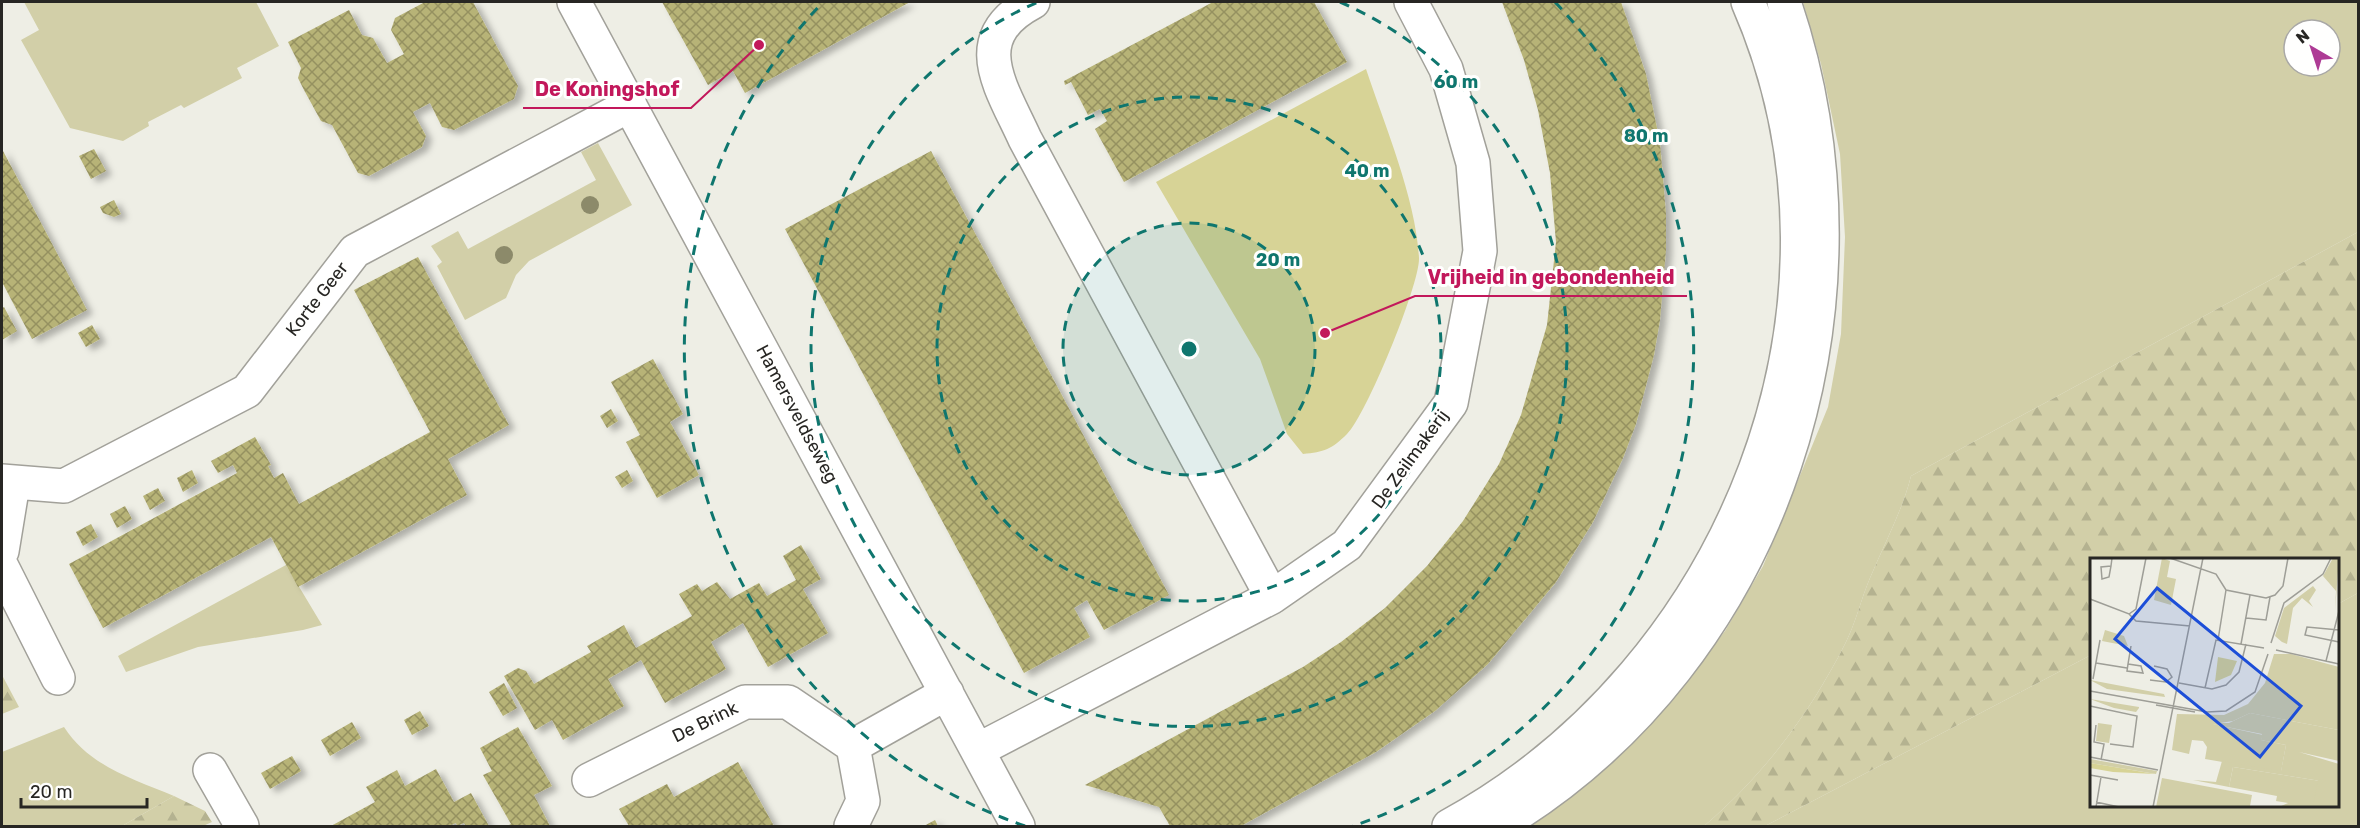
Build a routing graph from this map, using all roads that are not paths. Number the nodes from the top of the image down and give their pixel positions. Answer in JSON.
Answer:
{"nodes":[{"id":1,"x":574,"y":2,"type":"edge"},
{"id":2,"x":1411,"y":2,"type":"edge"},
{"id":3,"x":1748,"y":2,"type":"edge"},
{"id":4,"x":1784,"y":2,"type":"edge"},
{"id":5,"x":1019,"y":5,"type":"edge"},
{"id":6,"x":630,"y":105,"type":"junction"},
{"id":7,"x":7,"y":482,"type":"edge"},
{"id":8,"x":2,"y":551,"type":"edge"},
{"id":9,"x":2,"y":567,"type":"edge"},
{"id":10,"x":1272,"y":597,"type":"junction"},
{"id":11,"x":58,"y":678,"type":"dead end"},
{"id":12,"x":948,"y":693,"type":"junction"},
{"id":13,"x":853,"y":746,"type":"junction"},
{"id":14,"x":978,"y":750,"type":"junction"},
{"id":15,"x":210,"y":770,"type":"dead end"},
{"id":16,"x":589,"y":780,"type":"dead end"},
{"id":17,"x":242,"y":826,"type":"edge"},
{"id":18,"x":851,"y":826,"type":"edge"},
{"id":19,"x":1018,"y":826,"type":"edge"},
{"id":20,"x":1449,"y":826,"type":"edge"},
{"id":21,"x":1498,"y":826,"type":"edge"}],
"edges":[{"from":1,"to":6,"type":"street","name":"Hamersveldseweg"},
{"from":2,"to":10,"type":"street","name":"De Zeilmakerij"},
{"from":3,"to":20,"type":"street"},
{"from":4,"to":21,"type":"street"},
{"from":5,"to":10,"type":"street"},
{"from":6,"to":7,"type":"street","name":"Korte Geer"},
{"from":6,"to":12,"type":"street","name":"Hamersveldseweg"},
{"from":7,"to":8,"type":"street","name":"Korte Geer"},
{"from":9,"to":11,"type":"street"},
{"from":10,"to":14,"type":"street","name":"De Zeilmakerij"},
{"from":12,"to":13,"type":"street"},
{"from":12,"to":14,"type":"street","name":"Hamersveldseweg"},
{"from":13,"to":16,"type":"street","name":"De Brink"},
{"from":13,"to":18,"type":"street"},
{"from":14,"to":19,"type":"street","name":"Hamersveldseweg"},
{"from":15,"to":17,"type":"street"}]}
